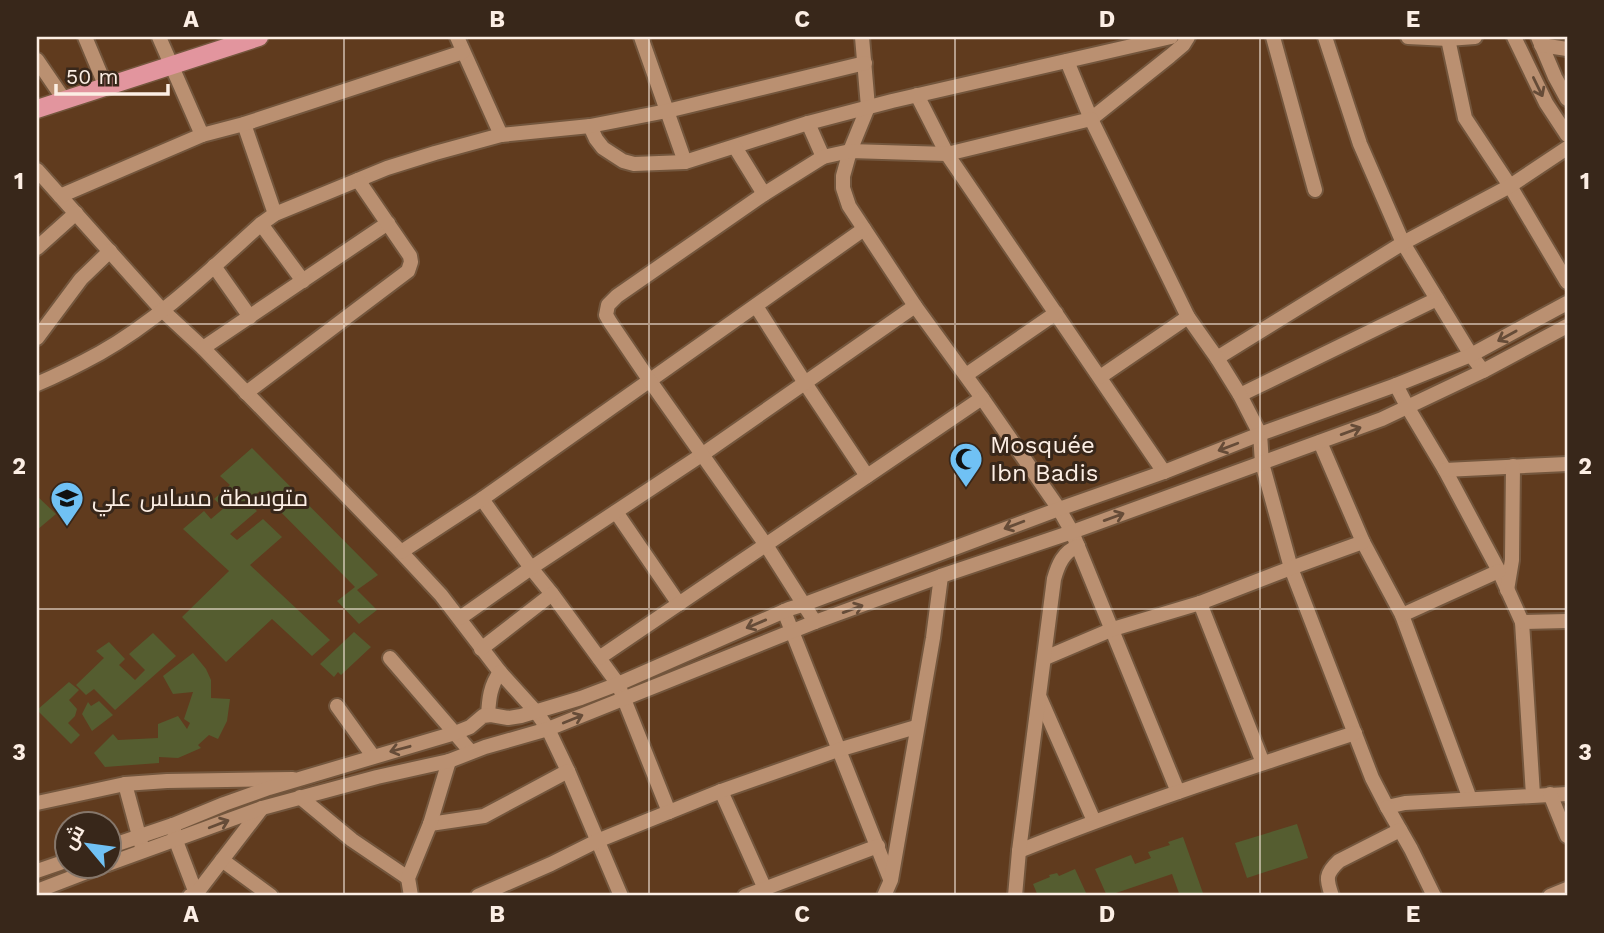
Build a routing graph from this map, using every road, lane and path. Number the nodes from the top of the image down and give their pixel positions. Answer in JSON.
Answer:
{"nodes":[{"id":1,"x":85,"y":37,"type":"edge"},
{"id":2,"x":159,"y":37,"type":"edge"},
{"id":3,"x":259,"y":37,"type":"edge"},
{"id":4,"x":457,"y":37,"type":"edge"},
{"id":5,"x":641,"y":37,"type":"edge"},
{"id":6,"x":862,"y":37,"type":"edge"},
{"id":7,"x":1171,"y":37,"type":"edge"},
{"id":8,"x":1188,"y":37,"type":"edge"},
{"id":9,"x":1273,"y":37,"type":"edge"},
{"id":10,"x":1325,"y":37,"type":"edge"},
{"id":11,"x":1408,"y":37,"type":"edge"},
{"id":12,"x":1475,"y":37,"type":"edge"},
{"id":13,"x":1514,"y":37,"type":"edge"},
{"id":14,"x":1448,"y":39,"type":"junction"},
{"id":15,"x":1539,"y":41,"type":"edge"},
{"id":16,"x":1567,"y":49,"type":"edge"},
{"id":17,"x":463,"y":52,"type":"junction"},
{"id":18,"x":37,"y":60,"type":"edge"},
{"id":19,"x":1067,"y":61,"type":"junction"},
{"id":20,"x":864,"y":63,"type":"junction"},
{"id":21,"x":171,"y":64,"type":"junction"},
{"id":22,"x":106,"y":87,"type":"junction"},
{"id":23,"x":917,"y":95,"type":"junction"},
{"id":24,"x":1567,"y":99,"type":"edge"},
{"id":25,"x":65,"y":100,"type":"junction"},
{"id":26,"x":868,"y":107,"type":"junction"},
{"id":27,"x":37,"y":109,"type":"edge"},
{"id":28,"x":667,"y":111,"type":"junction"},
{"id":29,"x":1091,"y":119,"type":"junction"},
{"id":30,"x":808,"y":123,"type":"junction"},
{"id":31,"x":244,"y":124,"type":"junction"},
{"id":32,"x":590,"y":126,"type":"junction"},
{"id":33,"x":202,"y":135,"type":"junction"},
{"id":34,"x":501,"y":135,"type":"junction"},
{"id":35,"x":1567,"y":135,"type":"edge"},
{"id":36,"x":734,"y":147,"type":"junction"},
{"id":37,"x":1567,"y":148,"type":"edge"},
{"id":38,"x":850,"y":151,"type":"junction"},
{"id":39,"x":947,"y":154,"type":"junction"},
{"id":40,"x":823,"y":158,"type":"junction"},
{"id":41,"x":685,"y":162,"type":"junction"},
{"id":42,"x":37,"y":170,"type":"edge"},
{"id":43,"x":358,"y":180,"type":"junction"},
{"id":44,"x":1510,"y":186,"type":"junction"},
{"id":45,"x":1314,"y":190,"type":"dead end"},
{"id":46,"x":764,"y":194,"type":"junction"},
{"id":47,"x":60,"y":196,"type":"junction"},
{"id":48,"x":76,"y":213,"type":"junction"},
{"id":49,"x":275,"y":214,"type":"junction"},
{"id":50,"x":388,"y":223,"type":"junction"},
{"id":51,"x":261,"y":224,"type":"junction"},
{"id":52,"x":864,"y":229,"type":"junction"},
{"id":53,"x":1403,"y":243,"type":"junction"},
{"id":54,"x":37,"y":247,"type":"edge"},
{"id":55,"x":110,"y":251,"type":"junction"},
{"id":56,"x":214,"y":266,"type":"junction"},
{"id":57,"x":303,"y":281,"type":"junction"},
{"id":58,"x":1567,"y":282,"type":"edge"},
{"id":59,"x":1437,"y":299,"type":"junction"},
{"id":60,"x":1567,"y":303,"type":"edge"},
{"id":61,"x":756,"y":306,"type":"junction"},
{"id":62,"x":915,"y":306,"type":"junction"},
{"id":63,"x":162,"y":310,"type":"junction"},
{"id":64,"x":1056,"y":313,"type":"junction"},
{"id":65,"x":250,"y":317,"type":"junction"},
{"id":66,"x":1188,"y":317,"type":"junction"},
{"id":67,"x":1567,"y":326,"type":"edge"},
{"id":68,"x":37,"y":338,"type":"edge"},
{"id":69,"x":202,"y":348,"type":"junction"},
{"id":70,"x":1471,"y":355,"type":"junction"},
{"id":71,"x":1217,"y":358,"type":"junction"},
{"id":72,"x":1483,"y":371,"type":"junction"},
{"id":73,"x":966,"y":375,"type":"junction"},
{"id":74,"x":1100,"y":377,"type":"junction"},
{"id":75,"x":650,"y":381,"type":"junction"},
{"id":76,"x":805,"y":383,"type":"junction"},
{"id":77,"x":37,"y":384,"type":"edge"},
{"id":78,"x":1396,"y":385,"type":"junction"},
{"id":79,"x":246,"y":393,"type":"junction"},
{"id":80,"x":1240,"y":394,"type":"junction"},
{"id":81,"x":982,"y":398,"type":"junction"},
{"id":82,"x":1408,"y":408,"type":"junction"},
{"id":83,"x":1260,"y":434,"type":"junction"},
{"id":84,"x":1320,"y":442,"type":"junction"},
{"id":85,"x":703,"y":454,"type":"junction"},
{"id":86,"x":1262,"y":463,"type":"junction"},
{"id":87,"x":1567,"y":464,"type":"edge"},
{"id":88,"x":1513,"y":466,"type":"junction"},
{"id":89,"x":1445,"y":470,"type":"junction"},
{"id":90,"x":1164,"y":471,"type":"junction"},
{"id":91,"x":867,"y":476,"type":"junction"},
{"id":92,"x":482,"y":499,"type":"junction"},
{"id":93,"x":1059,"y":509,"type":"junction"},
{"id":94,"x":616,"y":512,"type":"junction"},
{"id":95,"x":1075,"y":539,"type":"junction"},
{"id":96,"x":1363,"y":542,"type":"junction"},
{"id":97,"x":766,"y":545,"type":"junction"},
{"id":98,"x":401,"y":552,"type":"junction"},
{"id":99,"x":531,"y":568,"type":"junction"},
{"id":100,"x":1292,"y":568,"type":"junction"},
{"id":101,"x":1499,"y":571,"type":"junction"},
{"id":102,"x":941,"y":576,"type":"junction"},
{"id":103,"x":1507,"y":590,"type":"junction"},
{"id":104,"x":552,"y":594,"type":"junction"},
{"id":105,"x":1200,"y":603,"type":"junction"},
{"id":106,"x":679,"y":604,"type":"junction"},
{"id":107,"x":805,"y":604,"type":"junction"},
{"id":108,"x":784,"y":611,"type":"junction"},
{"id":109,"x":1402,"y":615,"type":"junction"},
{"id":110,"x":460,"y":618,"type":"junction"},
{"id":111,"x":1567,"y":621,"type":"edge"},
{"id":112,"x":815,"y":622,"type":"junction"},
{"id":113,"x":1522,"y":622,"type":"junction"},
{"id":114,"x":1113,"y":629,"type":"junction"},
{"id":115,"x":793,"y":631,"type":"junction"},
{"id":116,"x":481,"y":649,"type":"junction"},
{"id":117,"x":390,"y":658,"type":"dead end"},
{"id":118,"x":599,"y":658,"type":"junction"},
{"id":119,"x":1045,"y":658,"type":"junction"},
{"id":120,"x":500,"y":672,"type":"junction"},
{"id":121,"x":618,"y":684,"type":"junction"},
{"id":122,"x":1039,"y":697,"type":"junction"},
{"id":123,"x":624,"y":699,"type":"junction"},
{"id":124,"x":337,"y":706,"type":"dead end"},
{"id":125,"x":537,"y":713,"type":"junction"},
{"id":126,"x":488,"y":715,"type":"junction"},
{"id":127,"x":916,"y":727,"type":"junction"},
{"id":128,"x":548,"y":729,"type":"junction"},
{"id":129,"x":455,"y":733,"type":"junction"},
{"id":130,"x":1355,"y":733,"type":"junction"},
{"id":131,"x":838,"y":750,"type":"junction"},
{"id":132,"x":471,"y":752,"type":"junction"},
{"id":133,"x":373,"y":756,"type":"junction"},
{"id":134,"x":449,"y":761,"type":"junction"},
{"id":135,"x":1263,"y":763,"type":"junction"},
{"id":136,"x":568,"y":771,"type":"junction"},
{"id":137,"x":301,"y":778,"type":"junction"},
{"id":138,"x":125,"y":784,"type":"junction"},
{"id":139,"x":721,"y":791,"type":"junction"},
{"id":140,"x":1178,"y":792,"type":"junction"},
{"id":141,"x":1550,"y":794,"type":"junction"},
{"id":142,"x":1567,"y":794,"type":"edge"},
{"id":143,"x":1533,"y":795,"type":"junction"},
{"id":144,"x":300,"y":797,"type":"junction"},
{"id":145,"x":1470,"y":799,"type":"junction"},
{"id":146,"x":37,"y":803,"type":"edge"},
{"id":147,"x":1387,"y":807,"type":"junction"},
{"id":148,"x":262,"y":808,"type":"junction"},
{"id":149,"x":669,"y":812,"type":"junction"},
{"id":150,"x":1094,"y":821,"type":"junction"},
{"id":151,"x":429,"y":824,"type":"junction"},
{"id":152,"x":173,"y":825,"type":"junction"},
{"id":153,"x":1400,"y":830,"type":"junction"},
{"id":154,"x":1567,"y":836,"type":"edge"},
{"id":155,"x":141,"y":837,"type":"junction"},
{"id":156,"x":176,"y":841,"type":"junction"},
{"id":157,"x":597,"y":841,"type":"junction"},
{"id":158,"x":122,"y":843,"type":"edge"},
{"id":159,"x":878,"y":846,"type":"junction"},
{"id":160,"x":1019,"y":851,"type":"junction"},
{"id":161,"x":143,"y":852,"type":"junction"},
{"id":162,"x":122,"y":859,"type":"edge"},
{"id":163,"x":222,"y":860,"type":"junction"},
{"id":164,"x":408,"y":878,"type":"junction"},
{"id":165,"x":66,"y":880,"type":"edge"},
{"id":166,"x":891,"y":880,"type":"junction"},
{"id":167,"x":765,"y":889,"type":"junction"},
{"id":168,"x":1567,"y":889,"type":"edge"},
{"id":169,"x":37,"y":891,"type":"edge"},
{"id":170,"x":194,"y":895,"type":"edge"},
{"id":171,"x":271,"y":896,"type":"edge"},
{"id":172,"x":411,"y":896,"type":"edge"},
{"id":173,"x":478,"y":896,"type":"edge"},
{"id":174,"x":621,"y":896,"type":"edge"},
{"id":175,"x":745,"y":896,"type":"edge"},
{"id":176,"x":887,"y":896,"type":"edge"},
{"id":177,"x":1015,"y":896,"type":"edge"},
{"id":178,"x":1332,"y":896,"type":"edge"},
{"id":179,"x":1434,"y":896,"type":"edge"},
{"id":180,"x":1550,"y":896,"type":"edge"}],
"edges":[{"from":1,"to":22,"type":"street"},
{"from":2,"to":21,"type":"street"},
{"from":3,"to":21,"type":"main road"},
{"from":4,"to":17,"type":"street"},
{"from":5,"to":28,"type":"street"},
{"from":6,"to":20,"type":"street"},
{"from":7,"to":19,"type":"street"},
{"from":8,"to":29,"type":"street"},
{"from":9,"to":45,"type":"street"},
{"from":10,"to":53,"type":"street"},
{"from":11,"to":14,"type":"street"},
{"from":12,"to":14,"type":"street"},
{"from":13,"to":35,"type":"street","one_way":true},
{"from":14,"to":44,"type":"street"},
{"from":15,"to":16,"type":"street"},
{"from":15,"to":24,"type":"street"},
{"from":17,"to":31,"type":"street"},
{"from":17,"to":34,"type":"street"},
{"from":18,"to":25,"type":"street"},
{"from":19,"to":23,"type":"street"},
{"from":19,"to":29,"type":"street"},
{"from":20,"to":26,"type":"street"},
{"from":20,"to":28,"type":"street"},
{"from":21,"to":22,"type":"main road"},
{"from":21,"to":33,"type":"street"},
{"from":22,"to":25,"type":"main road"},
{"from":23,"to":26,"type":"street"},
{"from":23,"to":39,"type":"street"},
{"from":25,"to":27,"type":"main road"},
{"from":26,"to":30,"type":"street"},
{"from":26,"to":38,"type":"street"},
{"from":28,"to":32,"type":"street"},
{"from":28,"to":41,"type":"street"},
{"from":29,"to":39,"type":"street"},
{"from":29,"to":66,"type":"street"},
{"from":30,"to":36,"type":"street"},
{"from":30,"to":40,"type":"street"},
{"from":31,"to":33,"type":"street"},
{"from":31,"to":49,"type":"street"},
{"from":32,"to":34,"type":"street"},
{"from":32,"to":41,"type":"street"},
{"from":33,"to":47,"type":"street"},
{"from":34,"to":43,"type":"street"},
{"from":36,"to":41,"type":"street"},
{"from":36,"to":46,"type":"street"},
{"from":37,"to":44,"type":"street"},
{"from":38,"to":39,"type":"street"},
{"from":38,"to":40,"type":"street"},
{"from":38,"to":52,"type":"street"},
{"from":39,"to":64,"type":"street"},
{"from":40,"to":46,"type":"street"},
{"from":42,"to":47,"type":"street"},
{"from":43,"to":49,"type":"street"},
{"from":43,"to":50,"type":"street"},
{"from":44,"to":53,"type":"street"},
{"from":44,"to":58,"type":"street"},
{"from":46,"to":75,"type":"street"},
{"from":47,"to":48,"type":"street"},
{"from":48,"to":54,"type":"street"},
{"from":48,"to":55,"type":"street"},
{"from":49,"to":51,"type":"street"},
{"from":50,"to":57,"type":"street"},
{"from":50,"to":79,"type":"street"},
{"from":51,"to":56,"type":"street"},
{"from":51,"to":57,"type":"street"},
{"from":52,"to":61,"type":"street"},
{"from":52,"to":62,"type":"street"},
{"from":53,"to":59,"type":"street"},
{"from":53,"to":71,"type":"street"},
{"from":55,"to":63,"type":"street"},
{"from":55,"to":68,"type":"street"},
{"from":56,"to":63,"type":"street"},
{"from":56,"to":65,"type":"street"},
{"from":57,"to":65,"type":"street"},
{"from":59,"to":70,"type":"street"},
{"from":59,"to":80,"type":"street"},
{"from":60,"to":70,"type":"street","one_way":true},
{"from":61,"to":75,"type":"street"},
{"from":61,"to":76,"type":"street"},
{"from":62,"to":73,"type":"street"},
{"from":62,"to":76,"type":"street"},
{"from":63,"to":69,"type":"street"},
{"from":63,"to":77,"type":"street"},
{"from":64,"to":73,"type":"street"},
{"from":64,"to":74,"type":"street"},
{"from":65,"to":69,"type":"street"},
{"from":66,"to":71,"type":"street"},
{"from":66,"to":74,"type":"street"},
{"from":67,"to":72,"type":"street"},
{"from":69,"to":79,"type":"street"},
{"from":70,"to":72,"type":"street"},
{"from":70,"to":78,"type":"street"},
{"from":71,"to":80,"type":"street"},
{"from":72,"to":82,"type":"street"},
{"from":73,"to":81,"type":"street"},
{"from":74,"to":90,"type":"street"},
{"from":75,"to":85,"type":"street"},
{"from":75,"to":92,"type":"street"},
{"from":76,"to":85,"type":"street"},
{"from":76,"to":91,"type":"street"},
{"from":78,"to":82,"type":"street"},
{"from":78,"to":83,"type":"street"},
{"from":79,"to":98,"type":"street"},
{"from":80,"to":83,"type":"street"},
{"from":81,"to":91,"type":"street"},
{"from":81,"to":93,"type":"street"},
{"from":84,"to":82,"type":"street","one_way":true},
{"from":82,"to":89,"type":"street"},
{"from":83,"to":86,"type":"street"},
{"from":83,"to":90,"type":"street","one_way":true},
{"from":84,"to":86,"type":"street"},
{"from":84,"to":96,"type":"street"},
{"from":85,"to":94,"type":"street"},
{"from":85,"to":97,"type":"street"},
{"from":95,"to":86,"type":"street","one_way":true},
{"from":86,"to":100,"type":"street"},
{"from":87,"to":88,"type":"street"},
{"from":88,"to":89,"type":"street"},
{"from":88,"to":103,"type":"street"},
{"from":89,"to":101,"type":"street"},
{"from":90,"to":93,"type":"street"},
{"from":91,"to":97,"type":"street"},
{"from":92,"to":98,"type":"street"},
{"from":92,"to":99,"type":"street"},
{"from":93,"to":95,"type":"street"},
{"from":93,"to":107,"type":"street","one_way":true},
{"from":94,"to":99,"type":"street"},
{"from":94,"to":106,"type":"street"},
{"from":95,"to":102,"type":"street"},
{"from":95,"to":114,"type":"street"},
{"from":95,"to":119,"type":"street"},
{"from":96,"to":100,"type":"street"},
{"from":96,"to":109,"type":"street"},
{"from":97,"to":106,"type":"street"},
{"from":97,"to":107,"type":"street"},
{"from":98,"to":110,"type":"street"},
{"from":99,"to":104,"type":"street"},
{"from":99,"to":110,"type":"street"},
{"from":100,"to":105,"type":"street"},
{"from":100,"to":130,"type":"street"},
{"from":101,"to":103,"type":"street"},
{"from":101,"to":109,"type":"street"},
{"from":112,"to":102,"type":"street","one_way":true},
{"from":102,"to":127,"type":"street"},
{"from":103,"to":113,"type":"street"},
{"from":104,"to":116,"type":"street"},
{"from":104,"to":118,"type":"street"},
{"from":105,"to":114,"type":"street"},
{"from":105,"to":135,"type":"street"},
{"from":106,"to":118,"type":"street"},
{"from":107,"to":108,"type":"street"},
{"from":107,"to":112,"type":"street"},
{"from":108,"to":115,"type":"street"},
{"from":108,"to":121,"type":"street","one_way":true},
{"from":109,"to":145,"type":"street"},
{"from":110,"to":116,"type":"street"},
{"from":111,"to":113,"type":"street"},
{"from":112,"to":115,"type":"street"},
{"from":113,"to":143,"type":"street"},
{"from":114,"to":119,"type":"street"},
{"from":114,"to":140,"type":"street"},
{"from":115,"to":123,"type":"street"},
{"from":115,"to":131,"type":"street"},
{"from":116,"to":120,"type":"street"},
{"from":117,"to":129,"type":"street"},
{"from":118,"to":121,"type":"street"},
{"from":119,"to":122,"type":"street"},
{"from":120,"to":125,"type":"street"},
{"from":120,"to":126,"type":"street"},
{"from":121,"to":123,"type":"street"},
{"from":121,"to":125,"type":"street"},
{"from":122,"to":150,"type":"street"},
{"from":122,"to":160,"type":"street"},
{"from":128,"to":123,"type":"street","one_way":true},
{"from":123,"to":149,"type":"street"},
{"from":124,"to":133,"type":"street"},
{"from":125,"to":126,"type":"street"},
{"from":125,"to":128,"type":"street"},
{"from":126,"to":129,"type":"street"},
{"from":127,"to":131,"type":"street"},
{"from":127,"to":166,"type":"street"},
{"from":128,"to":132,"type":"street"},
{"from":128,"to":136,"type":"street"},
{"from":129,"to":132,"type":"street"},
{"from":129,"to":133,"type":"street","one_way":true},
{"from":130,"to":135,"type":"street"},
{"from":130,"to":147,"type":"street"},
{"from":131,"to":139,"type":"street"},
{"from":131,"to":159,"type":"street"},
{"from":132,"to":134,"type":"street"},
{"from":133,"to":137,"type":"street"},
{"from":134,"to":144,"type":"street"},
{"from":134,"to":151,"type":"street"},
{"from":135,"to":140,"type":"street"},
{"from":136,"to":151,"type":"street"},
{"from":136,"to":157,"type":"street"},
{"from":137,"to":138,"type":"street"},
{"from":137,"to":152,"type":"street"},
{"from":138,"to":146,"type":"street"},
{"from":138,"to":155,"type":"street"},
{"from":139,"to":149,"type":"street"},
{"from":139,"to":167,"type":"street"},
{"from":140,"to":150,"type":"street"},
{"from":141,"to":142,"type":"street"},
{"from":141,"to":143,"type":"street"},
{"from":141,"to":154,"type":"street"},
{"from":143,"to":145,"type":"street"},
{"from":144,"to":148,"type":"street"},
{"from":144,"to":164,"type":"street"},
{"from":145,"to":147,"type":"street"},
{"from":147,"to":153,"type":"street"},
{"from":156,"to":148,"type":"street","one_way":true},
{"from":148,"to":163,"type":"street"},
{"from":149,"to":157,"type":"street"},
{"from":150,"to":160,"type":"street"},
{"from":151,"to":164,"type":"street"},
{"from":152,"to":155,"type":"street"},
{"from":152,"to":156,"type":"street"},
{"from":153,"to":178,"type":"street"},
{"from":153,"to":179,"type":"street"},
{"from":155,"to":158,"type":"street"},
{"from":155,"to":161,"type":"street"},
{"from":156,"to":161,"type":"street"},
{"from":156,"to":170,"type":"street"},
{"from":157,"to":173,"type":"street"},
{"from":157,"to":174,"type":"street"},
{"from":159,"to":166,"type":"street"},
{"from":159,"to":167,"type":"street"},
{"from":160,"to":177,"type":"street"},
{"from":161,"to":162,"type":"street"},
{"from":163,"to":170,"type":"street"},
{"from":163,"to":171,"type":"street"},
{"from":164,"to":172,"type":"street"},
{"from":165,"to":169,"type":"street"},
{"from":166,"to":176,"type":"street"},
{"from":167,"to":175,"type":"street"},
{"from":168,"to":180,"type":"street"}]}
